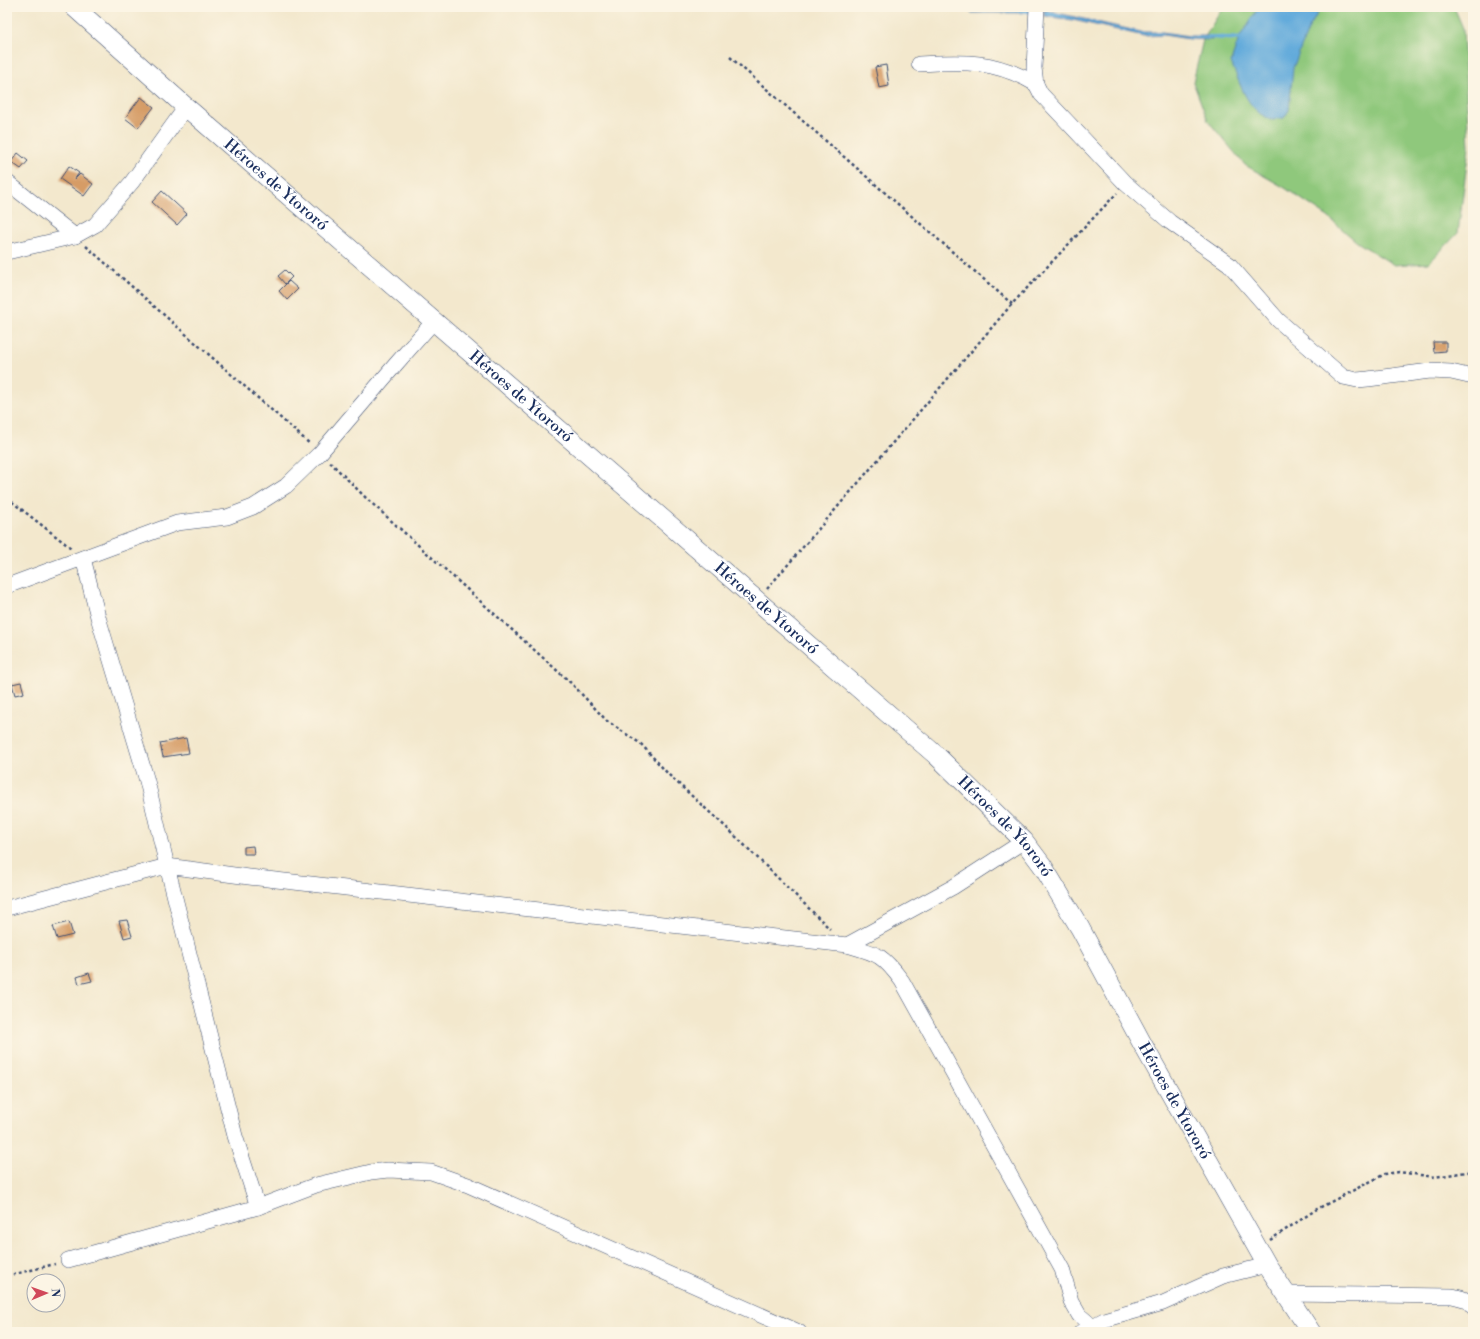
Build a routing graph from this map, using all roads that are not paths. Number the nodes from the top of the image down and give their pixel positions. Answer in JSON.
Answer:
{"nodes":[{"id":1,"x":74,"y":7,"type":"edge"},
{"id":2,"x":1037,"y":12,"type":"edge"},
{"id":3,"x":918,"y":64,"type":"dead end"},
{"id":4,"x":1036,"y":84,"type":"junction"},
{"id":5,"x":186,"y":107,"type":"junction"},
{"id":6,"x":7,"y":182,"type":"edge"},
{"id":7,"x":75,"y":236,"type":"junction"},
{"id":8,"x":7,"y":252,"type":"edge"},
{"id":9,"x":434,"y":321,"type":"junction"},
{"id":10,"x":1473,"y":377,"type":"edge"},
{"id":11,"x":83,"y":558,"type":"junction"},
{"id":12,"x":7,"y":586,"type":"edge"},
{"id":13,"x":1024,"y":841,"type":"junction"},
{"id":14,"x":167,"y":866,"type":"junction"},
{"id":15,"x":7,"y":908,"type":"edge"},
{"id":16,"x":847,"y":945,"type":"junction"},
{"id":17,"x":258,"y":1207,"type":"junction"},
{"id":18,"x":68,"y":1260,"type":"road end"},
{"id":19,"x":1267,"y":1265,"type":"junction"},
{"id":20,"x":1285,"y":1294,"type":"junction"},
{"id":21,"x":1473,"y":1307,"type":"edge"},
{"id":22,"x":1087,"y":1329,"type":"edge"},
{"id":23,"x":798,"y":1332,"type":"edge"},
{"id":24,"x":1311,"y":1332,"type":"edge"}],
"edges":[{"from":1,"to":5,"type":"main road","name":"Héroes de Ytororó"},
{"from":2,"to":4,"type":"street"},
{"from":3,"to":4,"type":"street"},
{"from":4,"to":10,"type":"street"},
{"from":5,"to":7,"type":"street"},
{"from":5,"to":9,"type":"main road","name":"Héroes de Ytororó"},
{"from":6,"to":7,"type":"street"},
{"from":7,"to":8,"type":"street"},
{"from":9,"to":11,"type":"street"},
{"from":9,"to":13,"type":"main road","name":"Héroes de Ytororó"},
{"from":11,"to":12,"type":"street"},
{"from":11,"to":14,"type":"street"},
{"from":13,"to":16,"type":"street"},
{"from":13,"to":19,"type":"main road","name":"Héroes de Ytororó"},
{"from":14,"to":15,"type":"street"},
{"from":14,"to":16,"type":"street"},
{"from":14,"to":17,"type":"street"},
{"from":16,"to":22,"type":"street"},
{"from":17,"to":18,"type":"street"},
{"from":17,"to":23,"type":"street"},
{"from":19,"to":20,"type":"main road","name":"Héroes de Ytororó"},
{"from":19,"to":22,"type":"street"},
{"from":20,"to":21,"type":"street"},
{"from":20,"to":24,"type":"main road","name":"Héroes de Ytororó"}]}
